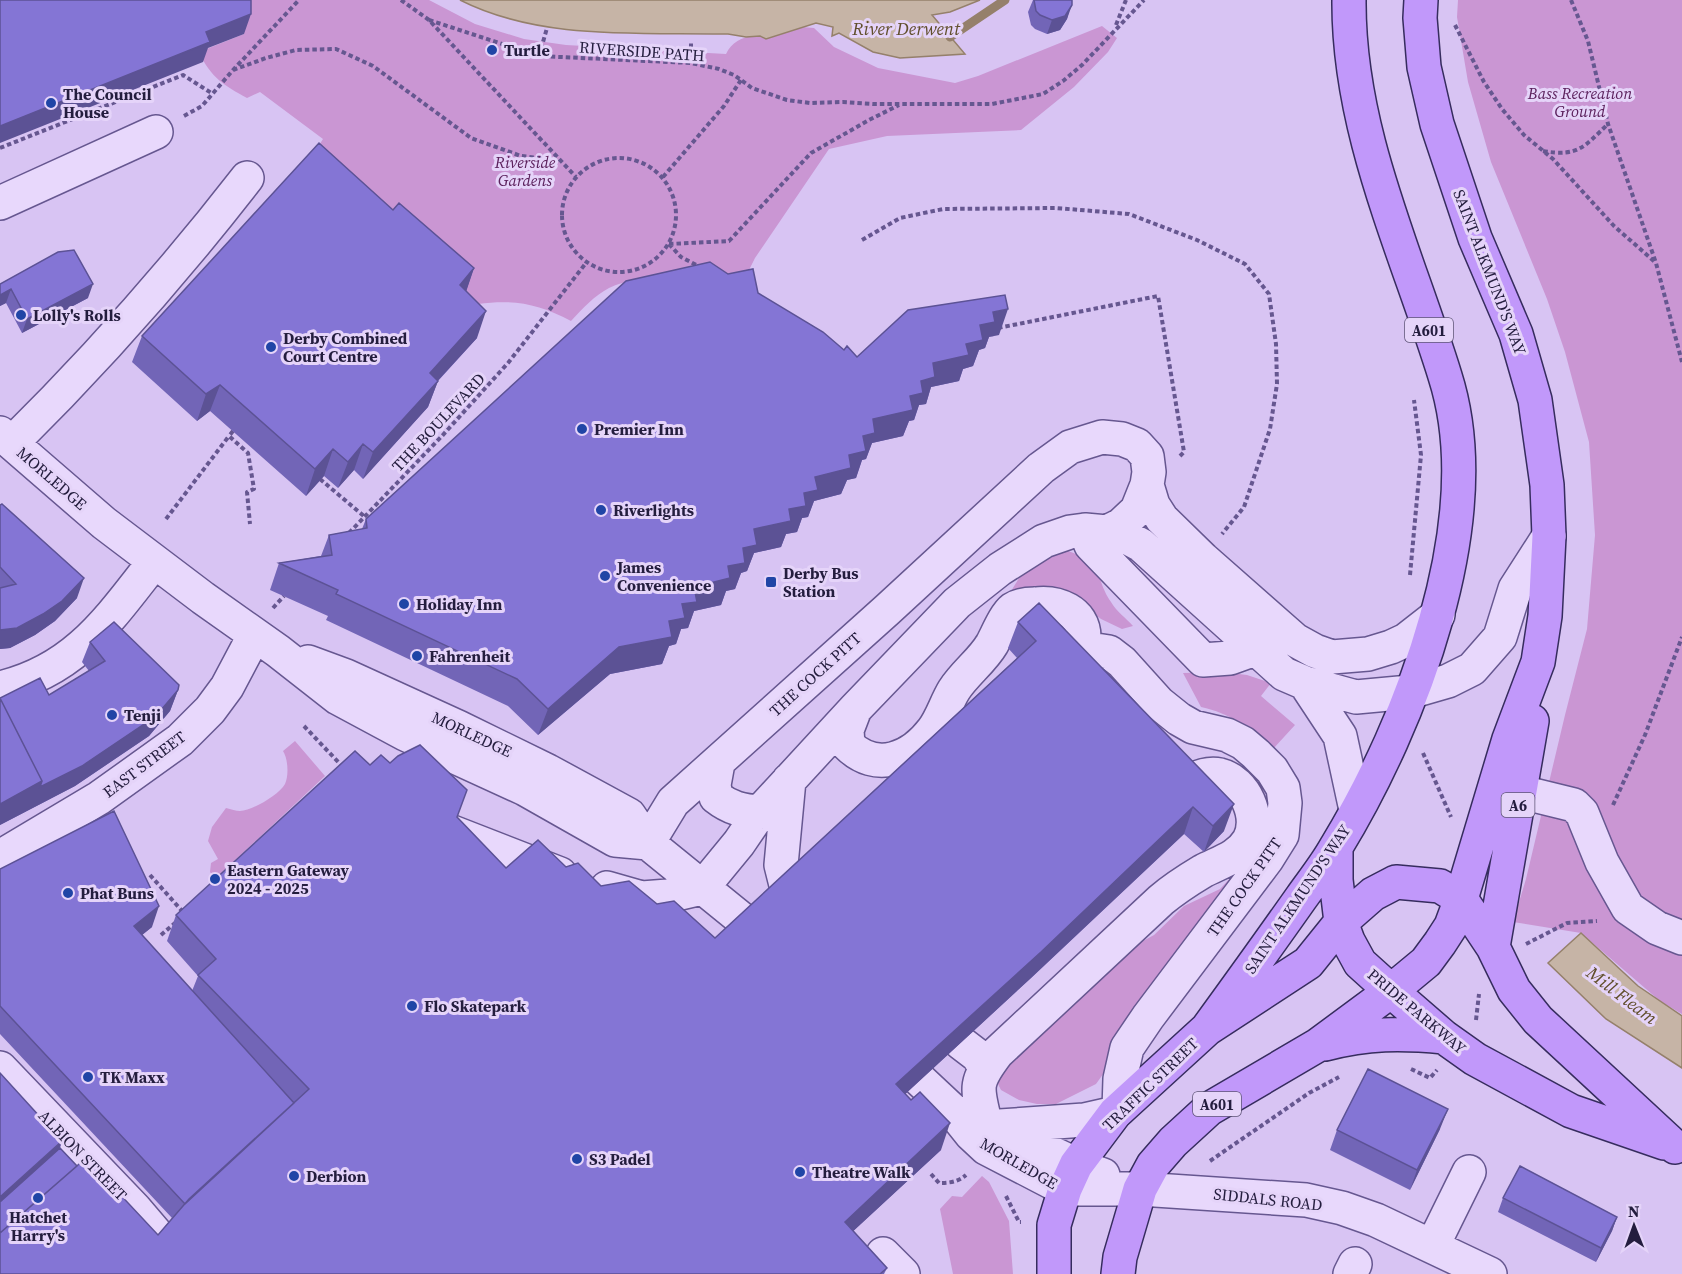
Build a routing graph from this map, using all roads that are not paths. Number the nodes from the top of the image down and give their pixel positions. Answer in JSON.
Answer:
{"nodes":[{"id":1,"x":1349,"y":0,"type":"edge"},
{"id":2,"x":1420,"y":0,"type":"edge"},
{"id":3,"x":156,"y":132,"type":"road end"},
{"id":4,"x":247,"y":178,"type":"dead end"},
{"id":5,"x":0,"y":203,"type":"edge"},
{"id":6,"x":6,"y":438,"type":"edge"},
{"id":7,"x":1147,"y":485,"type":"junction"},
{"id":8,"x":1096,"y":531,"type":"junction"},
{"id":9,"x":1549,"y":536,"type":"junction"},
{"id":10,"x":154,"y":562,"type":"junction"},
{"id":11,"x":1438,"y":615,"type":"junction"},
{"id":12,"x":266,"y":643,"type":"junction"},
{"id":13,"x":1255,"y":649,"type":"junction"},
{"id":14,"x":1538,"y":662,"type":"junction"},
{"id":15,"x":1305,"y":683,"type":"junction"},
{"id":16,"x":14,"y":684,"type":"edge"},
{"id":17,"x":1410,"y":692,"type":"junction"},
{"id":18,"x":855,"y":709,"type":"junction"},
{"id":19,"x":469,"y":762,"type":"junction"},
{"id":20,"x":718,"y":763,"type":"junction"},
{"id":21,"x":789,"y":780,"type":"junction"},
{"id":22,"x":435,"y":782,"type":"edge"},
{"id":23,"x":1181,"y":787,"type":"edge"},
{"id":24,"x":1521,"y":792,"type":"junction"},
{"id":25,"x":1356,"y":810,"type":"junction"},
{"id":26,"x":760,"y":812,"type":"junction"},
{"id":27,"x":452,"y":831,"type":"edge"},
{"id":28,"x":648,"y":843,"type":"junction"},
{"id":29,"x":1336,"y":847,"type":"junction"},
{"id":30,"x":0,"y":857,"type":"edge"},
{"id":31,"x":702,"y":888,"type":"junction"},
{"id":32,"x":787,"y":889,"type":"edge"},
{"id":33,"x":1461,"y":899,"type":"junction"},
{"id":34,"x":1341,"y":922,"type":"junction"},
{"id":35,"x":748,"y":925,"type":"edge"},
{"id":36,"x":1682,"y":938,"type":"edge"},
{"id":37,"x":1493,"y":947,"type":"junction"},
{"id":38,"x":1391,"y":992,"type":"junction"},
{"id":39,"x":1207,"y":1029,"type":"junction"},
{"id":40,"x":1444,"y":1037,"type":"junction"},
{"id":41,"x":961,"y":1043,"type":"edge"},
{"id":42,"x":1318,"y":1045,"type":"junction"},
{"id":43,"x":0,"y":1068,"type":"edge"},
{"id":44,"x":985,"y":1068,"type":"junction"},
{"id":45,"x":920,"y":1080,"type":"edge"},
{"id":46,"x":951,"y":1109,"type":"junction"},
{"id":47,"x":1117,"y":1111,"type":"junction"},
{"id":48,"x":992,"y":1123,"type":"junction"},
{"id":49,"x":1679,"y":1149,"type":"edge"},
{"id":50,"x":1468,"y":1172,"type":"dead end"},
{"id":51,"x":1070,"y":1177,"type":"junction"},
{"id":52,"x":1140,"y":1189,"type":"junction"},
{"id":53,"x":164,"y":1243,"type":"edge"},
{"id":54,"x":1433,"y":1245,"type":"junction"},
{"id":55,"x":1054,"y":1274,"type":"edge"},
{"id":56,"x":1118,"y":1274,"type":"edge"},
{"id":57,"x":1490,"y":1274,"type":"edge"}],
"edges":[{"from":1,"to":11,"type":"main road","name":"SAINT ALKMUND'S WAY","number":"A601"},
{"from":2,"to":9,"type":"main road","name":"SAINT ALKMUND'S WAY","number":"A601"},
{"from":3,"to":5,"type":"street"},
{"from":4,"to":6,"type":"street"},
{"from":6,"to":10,"type":"street","name":"MORLEDGE"},
{"from":7,"to":8,"type":"street","name":"THE COCK PITT"},
{"from":7,"to":11,"type":"street","name":"THE COCK PITT"},
{"from":7,"to":20,"type":"street","name":"THE COCK PITT"},
{"from":8,"to":13,"type":"street"},
{"from":8,"to":13,"type":"street"},
{"from":8,"to":18,"type":"street","name":"THE COCK PITT"},
{"from":9,"to":14,"type":"main road","name":"SAINT ALKMUND'S WAY","number":"A601"},
{"from":9,"to":17,"type":"street"},
{"from":10,"to":12,"type":"street","name":"MORLEDGE"},
{"from":10,"to":16,"type":"street"},
{"from":11,"to":17,"type":"main road","name":"SAINT ALKMUND'S WAY","number":"A601"},
{"from":12,"to":19,"type":"street","name":"MORLEDGE"},
{"from":12,"to":28,"type":"street","name":"MORLEDGE"},
{"from":12,"to":30,"type":"street","name":"EAST STREET"},
{"from":13,"to":15,"type":"street"},
{"from":14,"to":24,"type":"main road","number":"A6"},
{"from":14,"to":33,"type":"main road","name":"SAINT ALKMUND'S WAY","number":"A601"},
{"from":15,"to":17,"type":"street"},
{"from":15,"to":25,"type":"street"},
{"from":17,"to":25,"type":"main road","name":"SAINT ALKMUND'S WAY","number":"A601"},
{"from":18,"to":21,"type":"street","name":"THE COCK PITT"},
{"from":18,"to":47,"type":"street","name":"THE COCK PITT"},
{"from":19,"to":22,"type":"street"},
{"from":19,"to":28,"type":"street","name":"MORLEDGE"},
{"from":20,"to":26,"type":"street"},
{"from":20,"to":28,"type":"street","name":"THE COCK PITT"},
{"from":21,"to":26,"type":"street","name":"THE COCK PITT"},
{"from":21,"to":32,"type":"street"},
{"from":23,"to":44,"type":"street","name":"THE COCK PITT"},
{"from":24,"to":36,"type":"street"},
{"from":24,"to":37,"type":"main road","number":"A6"},
{"from":25,"to":29,"type":"main road","name":"SAINT ALKMUND'S WAY","number":"A601"},
{"from":26,"to":31,"type":"street","name":"THE COCK PITT"},
{"from":27,"to":31,"type":"street"},
{"from":28,"to":31,"type":"street","name":"MORLEDGE"},
{"from":29,"to":34,"type":"main road","name":"PRIDE PARKWAY"},
{"from":29,"to":39,"type":"main road","name":"SAINT ALKMUND'S WAY","number":"A601"},
{"from":31,"to":35,"type":"street","name":"MORLEDGE"},
{"from":33,"to":34,"type":"main road"},
{"from":33,"to":37,"type":"main road"},
{"from":33,"to":38,"type":"main road","name":"SAINT ALKMUND'S WAY","number":"A601"},
{"from":34,"to":38,"type":"main road","name":"PRIDE PARKWAY"},
{"from":34,"to":39,"type":"main road"},
{"from":37,"to":49,"type":"main road"},
{"from":38,"to":40,"type":"main road","name":"PRIDE PARKWAY"},
{"from":38,"to":42,"type":"main road","name":"SAINT ALKMUND'S WAY","number":"A601"},
{"from":39,"to":47,"type":"main road","name":"TRAFFIC STREET","number":"A601"},
{"from":40,"to":42,"type":"main road"},
{"from":40,"to":49,"type":"main road","name":"PRIDE PARKWAY"},
{"from":41,"to":44,"type":"street"},
{"from":42,"to":52,"type":"main road","number":"A601"},
{"from":43,"to":53,"type":"street","name":"ALBION STREET"},
{"from":44,"to":48,"type":"street","name":"THE COCK PITT"},
{"from":45,"to":46,"type":"street","name":"MORLEDGE"},
{"from":46,"to":48,"type":"street","name":"MORLEDGE"},
{"from":46,"to":51,"type":"street","name":"MORLEDGE"},
{"from":47,"to":48,"type":"street"},
{"from":47,"to":51,"type":"main road","name":"TRAFFIC STREET","number":"A601"},
{"from":48,"to":51,"type":"street","name":"MORLEDGE"},
{"from":50,"to":54,"type":"street"},
{"from":51,"to":52,"type":"street","name":"SIDDALS ROAD"},
{"from":51,"to":55,"type":"main road","name":"TRAFFIC STREET","number":"A601"},
{"from":52,"to":54,"type":"street","name":"SIDDALS ROAD"},
{"from":52,"to":56,"type":"main road","number":"A601"},
{"from":54,"to":57,"type":"street","name":"SIDDALS ROAD"}]}
